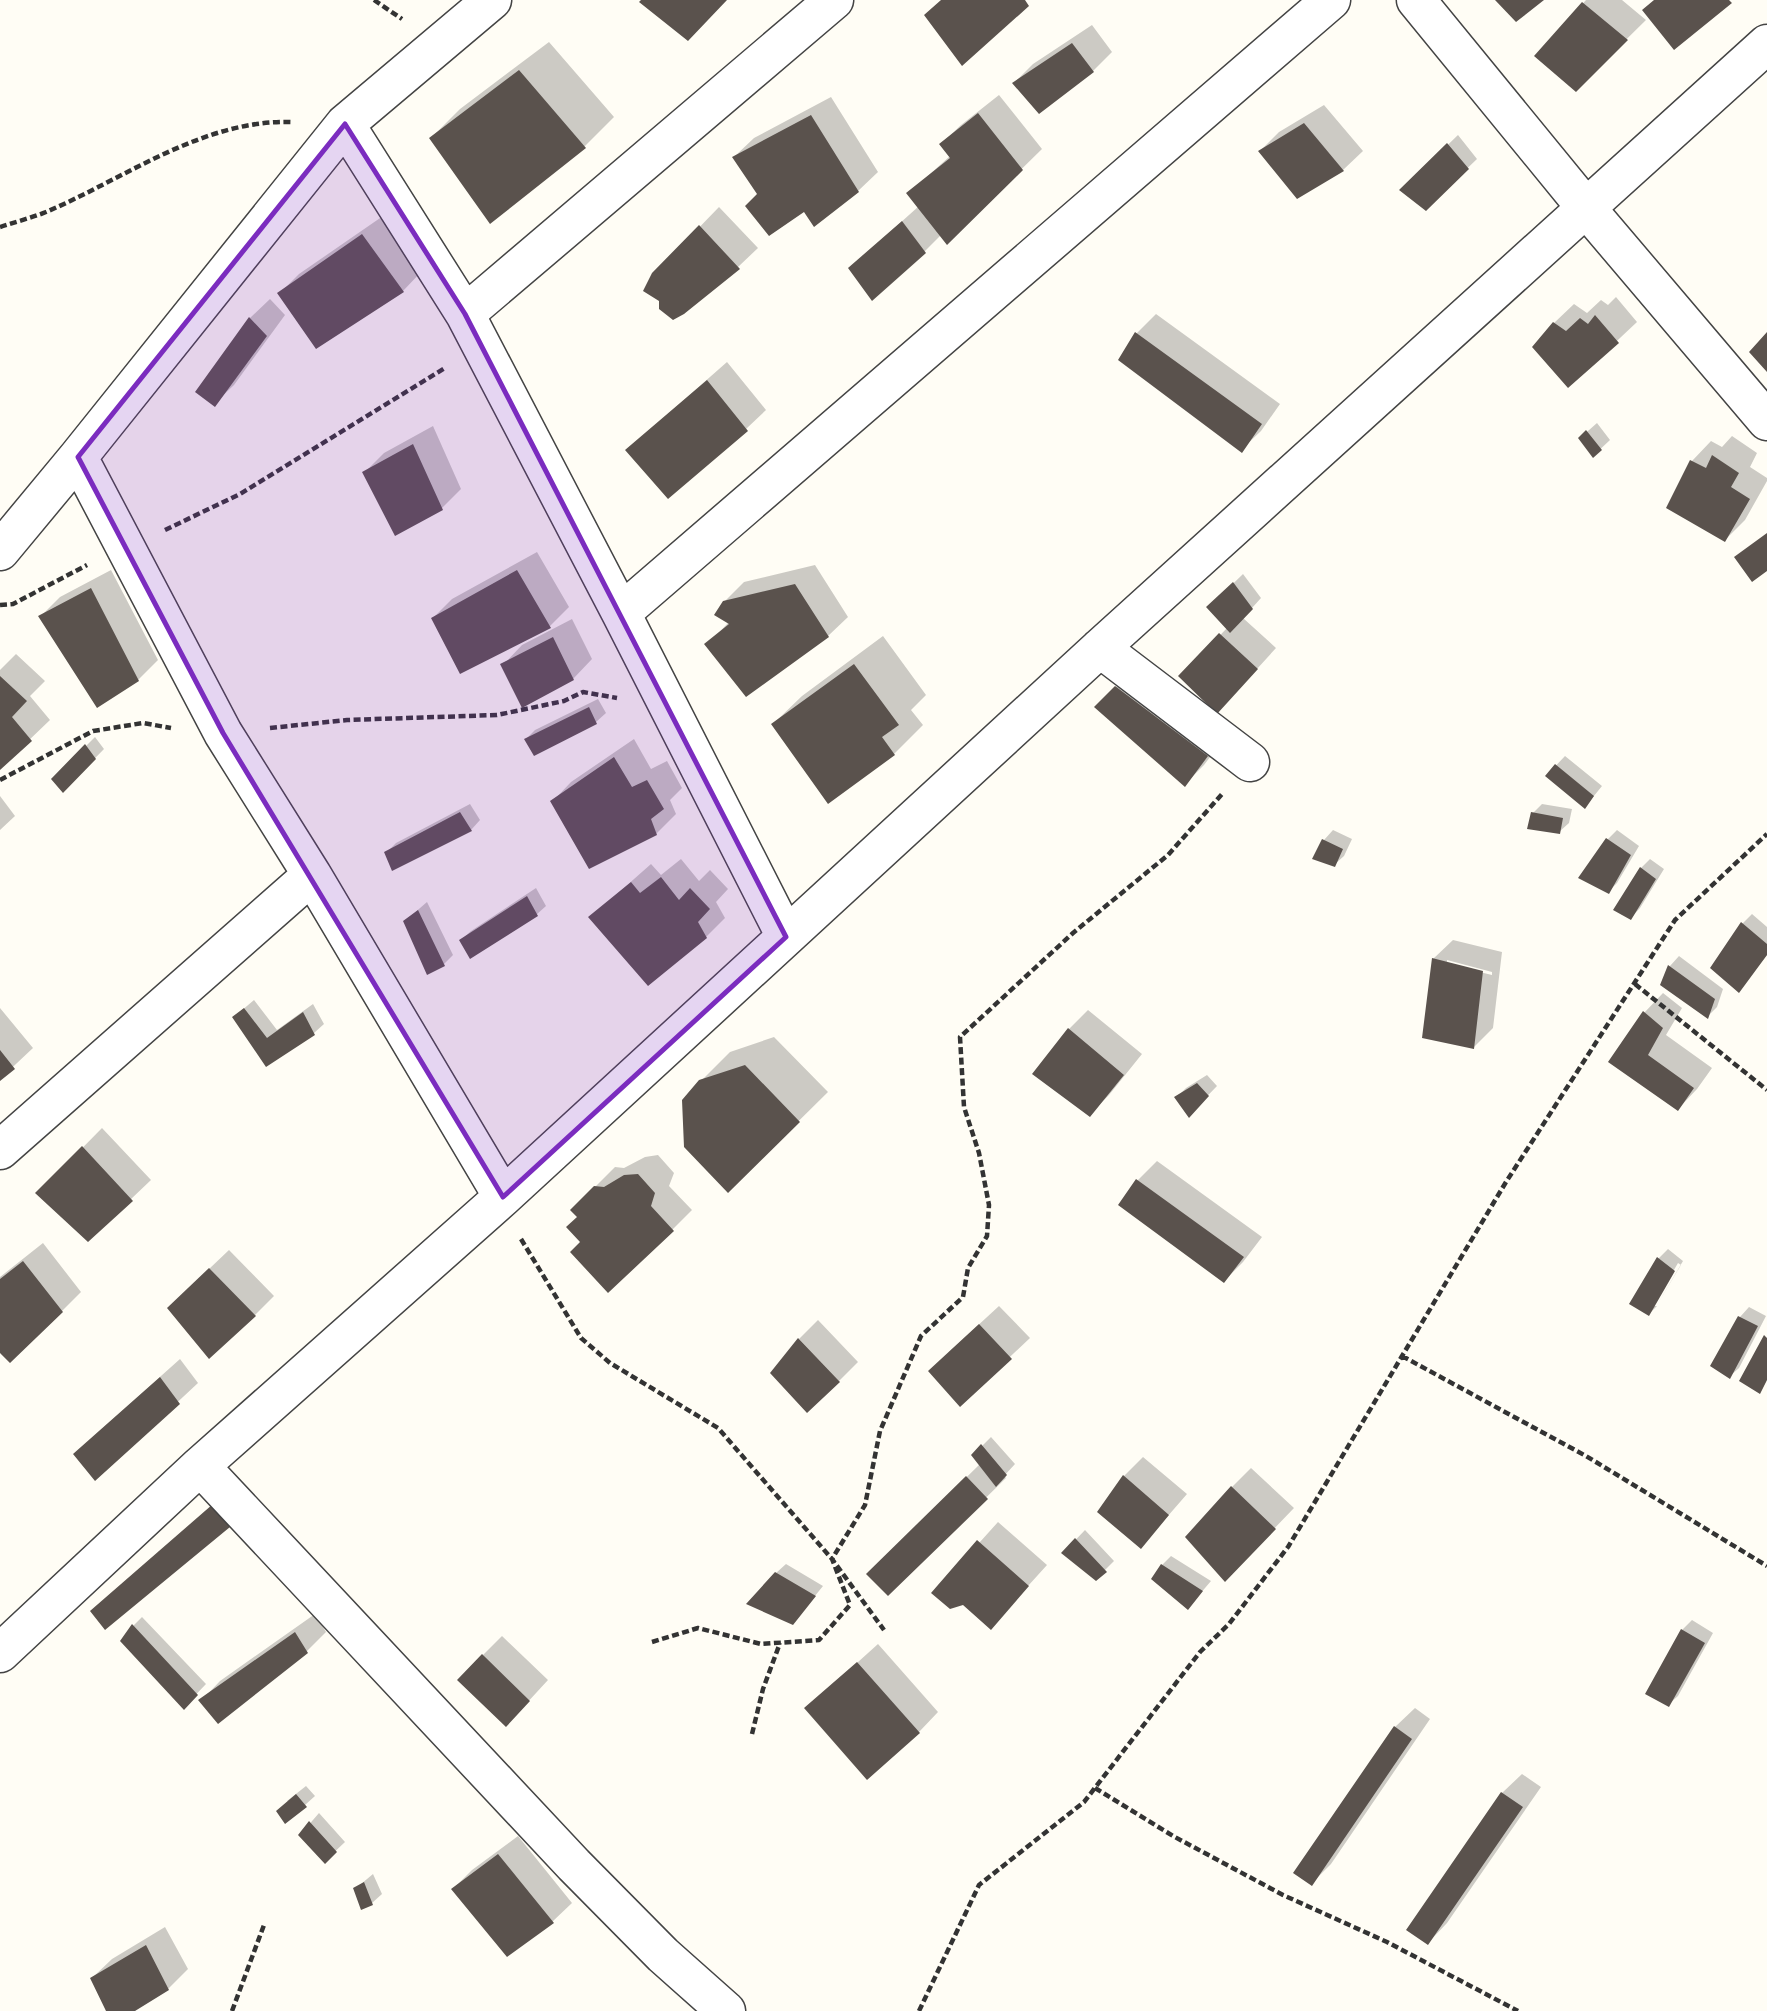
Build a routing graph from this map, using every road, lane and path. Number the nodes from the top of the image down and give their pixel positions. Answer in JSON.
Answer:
{"nodes":[{"id":1,"x":492,"y":0,"type":"edge"},
{"id":2,"x":834,"y":0,"type":"edge"},
{"id":3,"x":1331,"y":0,"type":"edge"},
{"id":4,"x":1416,"y":0,"type":"edge"},
{"id":5,"x":1767,"y":44,"type":"edge"},
{"id":6,"x":345,"y":124,"type":"junction"},
{"id":7,"x":1587,"y":209,"type":"junction"},
{"id":8,"x":0,"y":227,"type":"edge"},
{"id":9,"x":473,"y":329,"type":"junction"},
{"id":10,"x":1767,"y":421,"type":"edge"},
{"id":11,"x":78,"y":457,"type":"junction"},
{"id":12,"x":125,"y":549,"type":"junction"},
{"id":13,"x":0,"y":551,"type":"edge"},
{"id":14,"x":0,"y":606,"type":"edge"},
{"id":15,"x":621,"y":613,"type":"junction"},
{"id":16,"x":1100,"y":648,"type":"junction"},
{"id":17,"x":669,"y":706,"type":"junction"},
{"id":18,"x":223,"y":733,"type":"junction"},
{"id":19,"x":1250,"y":762,"type":"joint"},
{"id":20,"x":0,"y":780,"type":"edge"},
{"id":21,"x":1767,"y":834,"type":"edge"},
{"id":22,"x":312,"y":875,"type":"junction"},
{"id":23,"x":786,"y":937,"type":"junction"},
{"id":24,"x":1635,"y":984,"type":"junction"},
{"id":25,"x":1767,"y":1090,"type":"edge"},
{"id":26,"x":0,"y":1150,"type":"edge"},
{"id":27,"x":503,"y":1197,"type":"junction"},
{"id":28,"x":517,"y":1232,"type":"dead end"},
{"id":29,"x":1402,"y":1356,"type":"junction"},
{"id":30,"x":200,"y":1466,"type":"junction"},
{"id":31,"x":832,"y":1559,"type":"junction"},
{"id":32,"x":1767,"y":1566,"type":"edge"},
{"id":33,"x":884,"y":1630,"type":"dead end"},
{"id":34,"x":653,"y":1642,"type":"dead end"},
{"id":35,"x":780,"y":1643,"type":"junction"},
{"id":36,"x":0,"y":1653,"type":"edge"},
{"id":37,"x":752,"y":1734,"type":"dead end"},
{"id":38,"x":1095,"y":1788,"type":"junction"},
{"id":39,"x":264,"y":1925,"type":"dead end"},
{"id":40,"x":232,"y":2011,"type":"edge"},
{"id":41,"x":726,"y":2011,"type":"edge"},
{"id":42,"x":919,"y":2011,"type":"edge"},
{"id":43,"x":1518,"y":2011,"type":"edge"}],
"edges":[{"from":1,"to":6,"type":"street"},
{"from":2,"to":9,"type":"street"},
{"from":3,"to":15,"type":"street"},
{"from":4,"to":7,"type":"street"},
{"from":5,"to":7,"type":"street"},
{"from":6,"to":8,"type":"path"},
{"from":6,"to":9,"type":"street"},
{"from":6,"to":11,"type":"street"},
{"from":7,"to":10,"type":"street"},
{"from":7,"to":16,"type":"street"},
{"from":9,"to":12,"type":"path"},
{"from":9,"to":15,"type":"street"},
{"from":11,"to":12,"type":"street"},
{"from":11,"to":13,"type":"street"},
{"from":12,"to":14,"type":"path"},
{"from":12,"to":18,"type":"street"},
{"from":15,"to":17,"type":"street"},
{"from":16,"to":19,"type":"street"},
{"from":16,"to":23,"type":"street"},
{"from":17,"to":18,"type":"path"},
{"from":17,"to":23,"type":"street"},
{"from":18,"to":20,"type":"path"},
{"from":18,"to":22,"type":"street"},
{"from":19,"to":31,"type":"path"},
{"from":21,"to":24,"type":"path"},
{"from":22,"to":26,"type":"street"},
{"from":22,"to":27,"type":"street"},
{"from":23,"to":27,"type":"street"},
{"from":24,"to":25,"type":"path"},
{"from":24,"to":29,"type":"path"},
{"from":27,"to":30,"type":"street"},
{"from":28,"to":31,"type":"path"},
{"from":29,"to":32,"type":"path"},
{"from":29,"to":38,"type":"path"},
{"from":30,"to":36,"type":"street"},
{"from":30,"to":41,"type":"street"},
{"from":31,"to":33,"type":"path"},
{"from":31,"to":35,"type":"path"},
{"from":34,"to":35,"type":"path"},
{"from":35,"to":37,"type":"path"},
{"from":38,"to":42,"type":"path"},
{"from":38,"to":43,"type":"path"},
{"from":39,"to":40,"type":"path"}]}
